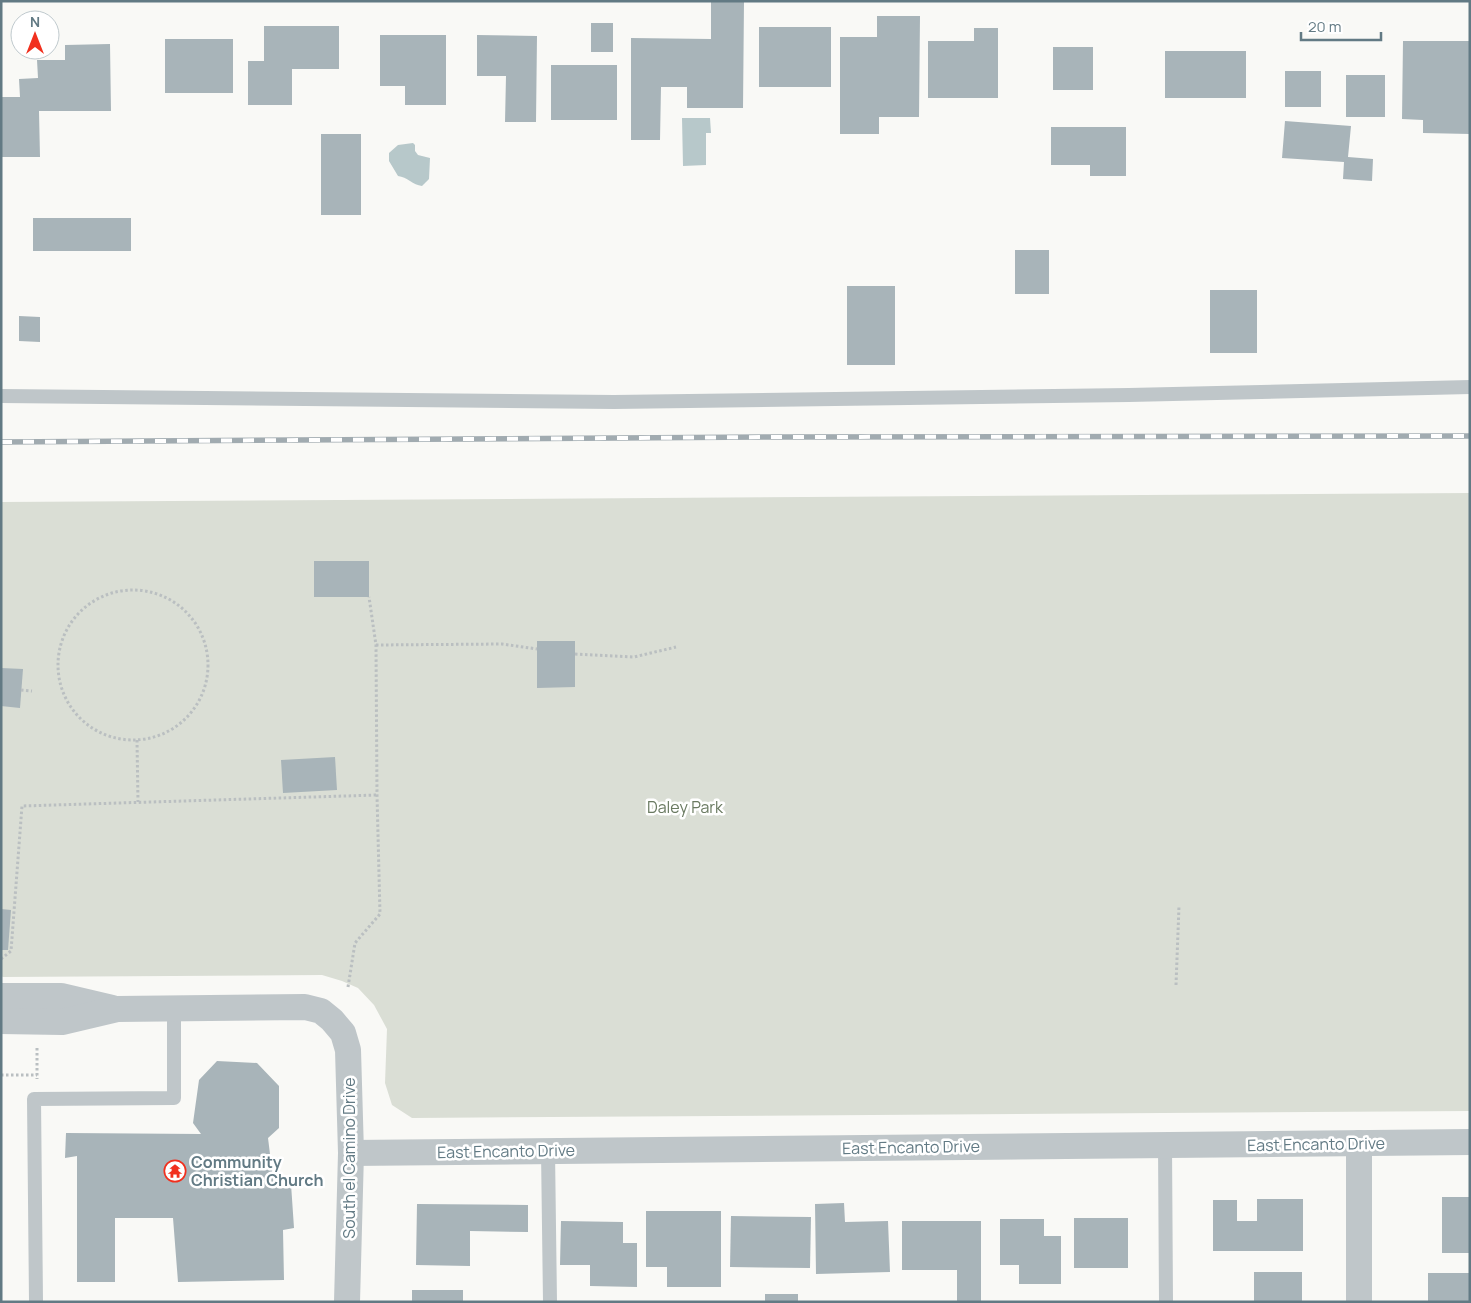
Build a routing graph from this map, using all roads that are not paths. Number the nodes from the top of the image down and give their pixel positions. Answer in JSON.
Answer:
{"nodes":[{"id":1,"x":1470,"y":387,"type":"edge"},
{"id":2,"x":1,"y":396,"type":"edge"},
{"id":3,"x":1,"y":996,"type":"edge"},
{"id":4,"x":174,"y":1008,"type":"junction"},
{"id":5,"x":117,"y":1009,"type":"junction"},
{"id":6,"x":1,"y":1021,"type":"edge"},
{"id":7,"x":1470,"y":1142,"type":"edge"},
{"id":8,"x":1359,"y":1143,"type":"junction"},
{"id":9,"x":1165,"y":1145,"type":"junction"},
{"id":10,"x":548,"y":1151,"type":"junction"},
{"id":11,"x":351,"y":1152,"type":"junction"},
{"id":12,"x":36,"y":1302,"type":"edge"},
{"id":13,"x":348,"y":1302,"type":"edge"},
{"id":14,"x":550,"y":1302,"type":"edge"},
{"id":15,"x":1166,"y":1302,"type":"edge"},
{"id":16,"x":1359,"y":1302,"type":"edge"}],
"edges":[{"from":1,"to":2,"type":"lane"},
{"from":3,"to":5,"type":"street"},
{"from":4,"to":5,"type":"street"},
{"from":4,"to":11,"type":"street","name":"South el Camino Drive"},
{"from":4,"to":12,"type":"lane"},
{"from":5,"to":6,"type":"street"},
{"from":7,"to":8,"type":"street","name":"East Encanto Drive"},
{"from":8,"to":9,"type":"street","name":"East Encanto Drive"},
{"from":8,"to":16,"type":"street"},
{"from":9,"to":10,"type":"street","name":"East Encanto Drive"},
{"from":9,"to":15,"type":"lane"},
{"from":10,"to":11,"type":"street","name":"East Encanto Drive"},
{"from":10,"to":14,"type":"lane"},
{"from":11,"to":13,"type":"street","name":"South el Camino Drive"}]}
